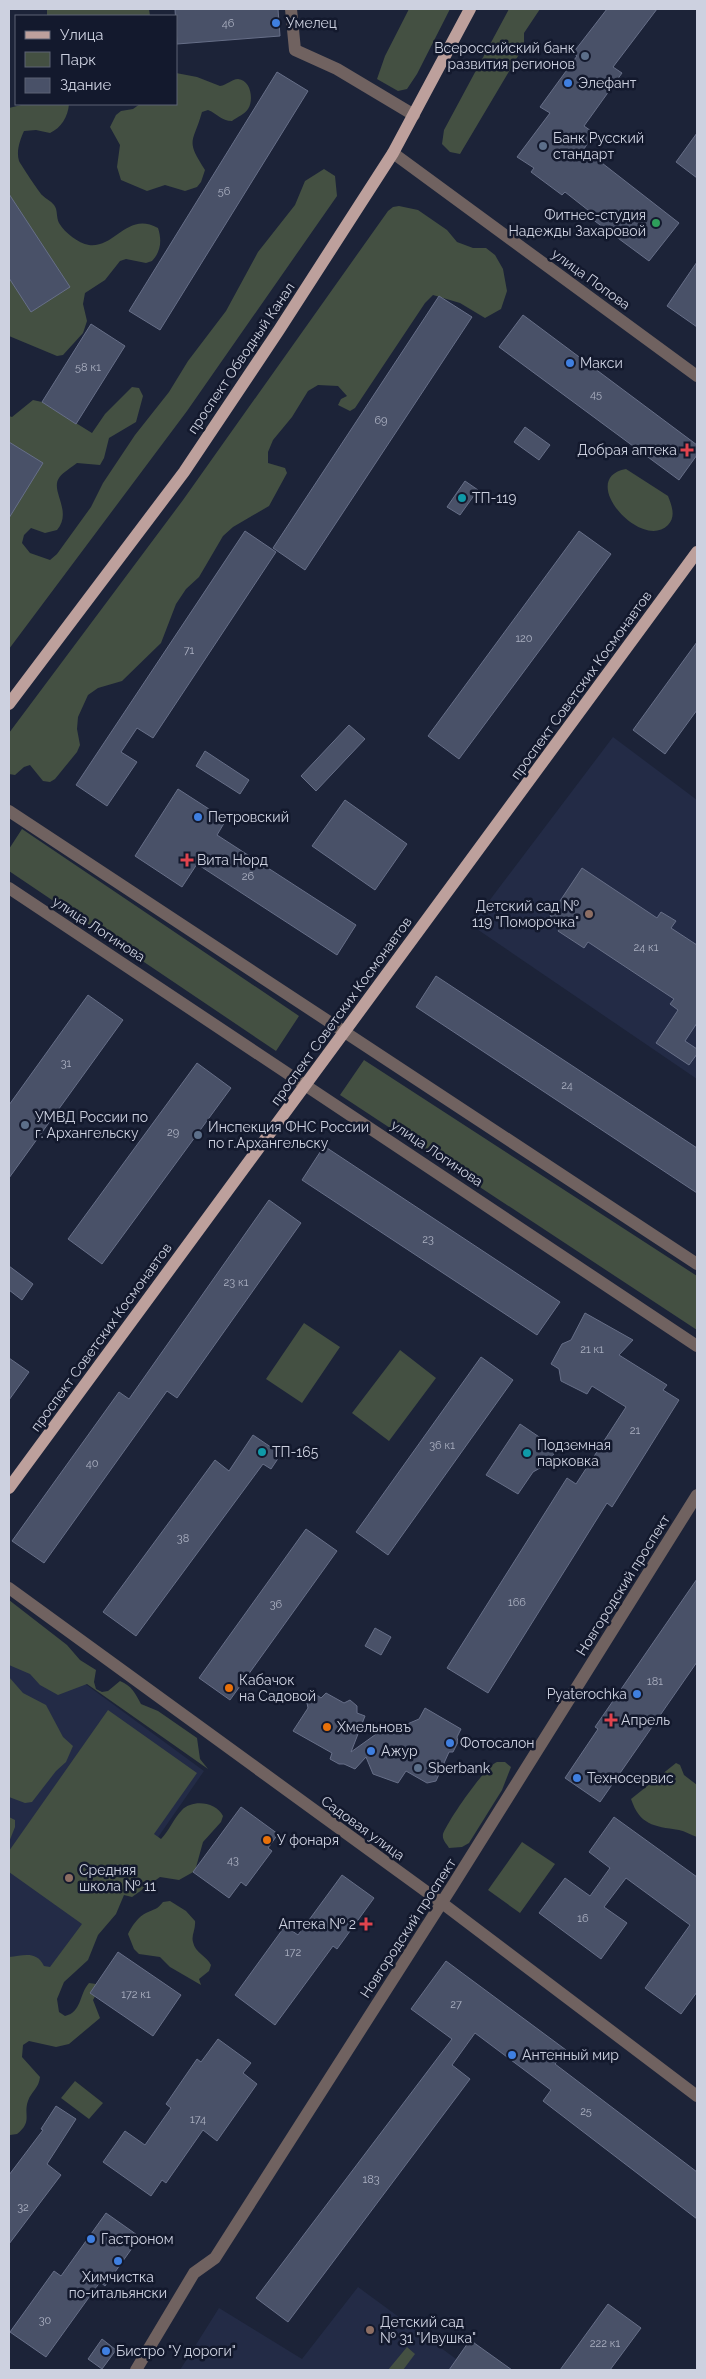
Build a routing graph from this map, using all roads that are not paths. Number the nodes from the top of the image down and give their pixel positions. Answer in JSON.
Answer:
{"nodes":[{"id":1,"x":291,"y":9,"type":"edge"},
{"id":2,"x":470,"y":9,"type":"edge"},
{"id":3,"x":414,"y":116,"type":"junction"},
{"id":4,"x":393,"y":153,"type":"junction"},
{"id":5,"x":697,"y":376,"type":"edge"},
{"id":6,"x":697,"y":552,"type":"edge"},
{"id":7,"x":9,"y":704,"type":"edge"},
{"id":8,"x":9,"y":811,"type":"edge"},
{"id":9,"x":9,"y":888,"type":"edge"},
{"id":10,"x":344,"y":1032,"type":"junction"},
{"id":11,"x":306,"y":1084,"type":"junction"},
{"id":12,"x":697,"y":1264,"type":"edge"},
{"id":13,"x":697,"y":1346,"type":"edge"},
{"id":14,"x":9,"y":1488,"type":"edge"},
{"id":15,"x":697,"y":1495,"type":"edge"},
{"id":16,"x":9,"y":1588,"type":"edge"},
{"id":17,"x":442,"y":1903,"type":"junction"},
{"id":18,"x":697,"y":2096,"type":"edge"},
{"id":19,"x":136,"y":2370,"type":"edge"}],
"edges":[{"from":1,"to":3,"type":"street"},
{"from":2,"to":3,"type":"main road","name":"проспект Обводный Канал"},
{"from":3,"to":4,"type":"main road","name":"проспект Обводный Канал"},
{"from":4,"to":5,"type":"street","name":"улица Попова"},
{"from":4,"to":7,"type":"main road","name":"проспект Обводный Канал"},
{"from":6,"to":10,"type":"main road","name":"проспект Советских Космонавтов"},
{"from":8,"to":10,"type":"street"},
{"from":9,"to":11,"type":"street","name":"улица Логинова"},
{"from":10,"to":11,"type":"main road","name":"проспект Советских Космонавтов"},
{"from":10,"to":12,"type":"street"},
{"from":11,"to":13,"type":"street","name":"улица Логинова"},
{"from":11,"to":14,"type":"main road","name":"проспект Советских Космонавтов"},
{"from":15,"to":17,"type":"street","name":"Новгородский проспект"},
{"from":16,"to":17,"type":"street","name":"Садовая улица"},
{"from":17,"to":18,"type":"street","name":"Садовая улица"},
{"from":17,"to":19,"type":"street","name":"Новгородский проспект"}]}
